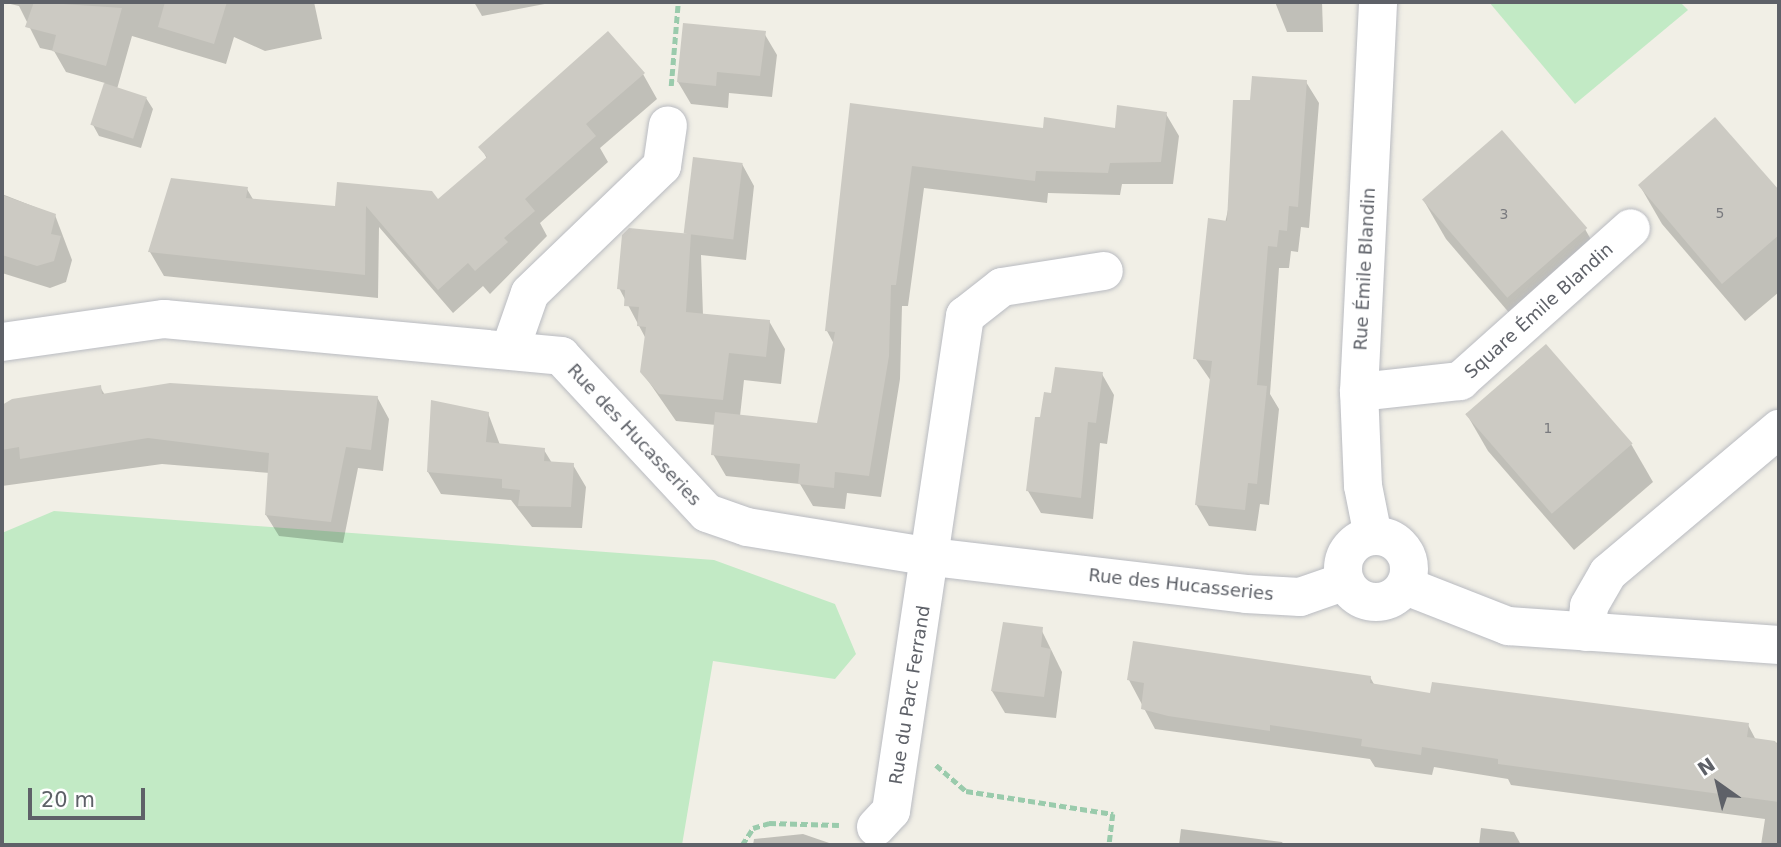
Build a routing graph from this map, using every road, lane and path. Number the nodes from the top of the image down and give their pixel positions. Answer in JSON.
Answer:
{"nodes":[{"id":1,"x":678,"y":2,"type":"edge"},
{"id":2,"x":1378,"y":2,"type":"edge"},
{"id":3,"x":668,"y":125,"type":"joint"},
{"id":4,"x":1631,"y":228,"type":"dead end"},
{"id":5,"x":1104,"y":271,"type":"dead end"},
{"id":6,"x":2,"y":342,"type":"edge"},
{"id":7,"x":510,"y":351,"type":"junction"},
{"id":8,"x":1359,"y":392,"type":"junction"},
{"id":9,"x":1779,"y":429,"type":"edge"},
{"id":10,"x":1373,"y":536,"type":"junction"},
{"id":11,"x":932,"y":557,"type":"junction"},
{"id":12,"x":1343,"y":582,"type":"junction"},
{"id":13,"x":1406,"y":586,"type":"junction"},
{"id":14,"x":1586,"y":632,"type":"junction"},
{"id":15,"x":1779,"y":645,"type":"edge"},
{"id":16,"x":903,"y":737,"type":"junction"},
{"id":17,"x":876,"y":827,"type":"joint"},
{"id":18,"x":742,"y":845,"type":"edge"},
{"id":19,"x":1109,"y":845,"type":"edge"}],
"edges":[{"from":1,"to":3,"type":"path"},
{"from":2,"to":8,"type":"street","name":"Rue Émile Blandin"},
{"from":3,"to":7,"type":"street"},
{"from":4,"to":8,"type":"street","name":"Square Émile Blandin"},
{"from":5,"to":11,"type":"street","name":"Rue du Parc Ferrand"},
{"from":6,"to":7,"type":"street","name":"Rue des Hucasseries"},
{"from":7,"to":11,"type":"street","name":"Rue des Hucasseries"},
{"from":8,"to":10,"type":"street","name":"Rue Émile Blandin"},
{"from":9,"to":14,"type":"street"},
{"from":10,"to":12,"type":"street"},
{"from":10,"to":13,"type":"street"},
{"from":11,"to":12,"type":"street","name":"Rue des Hucasseries"},
{"from":11,"to":16,"type":"street","name":"Rue du Parc Ferrand"},
{"from":12,"to":13,"type":"street"},
{"from":13,"to":14,"type":"street"},
{"from":14,"to":15,"type":"street"},
{"from":16,"to":17,"type":"street","name":"Rue du Parc Ferrand"},
{"from":16,"to":19,"type":"path"},
{"from":17,"to":18,"type":"path"}]}
